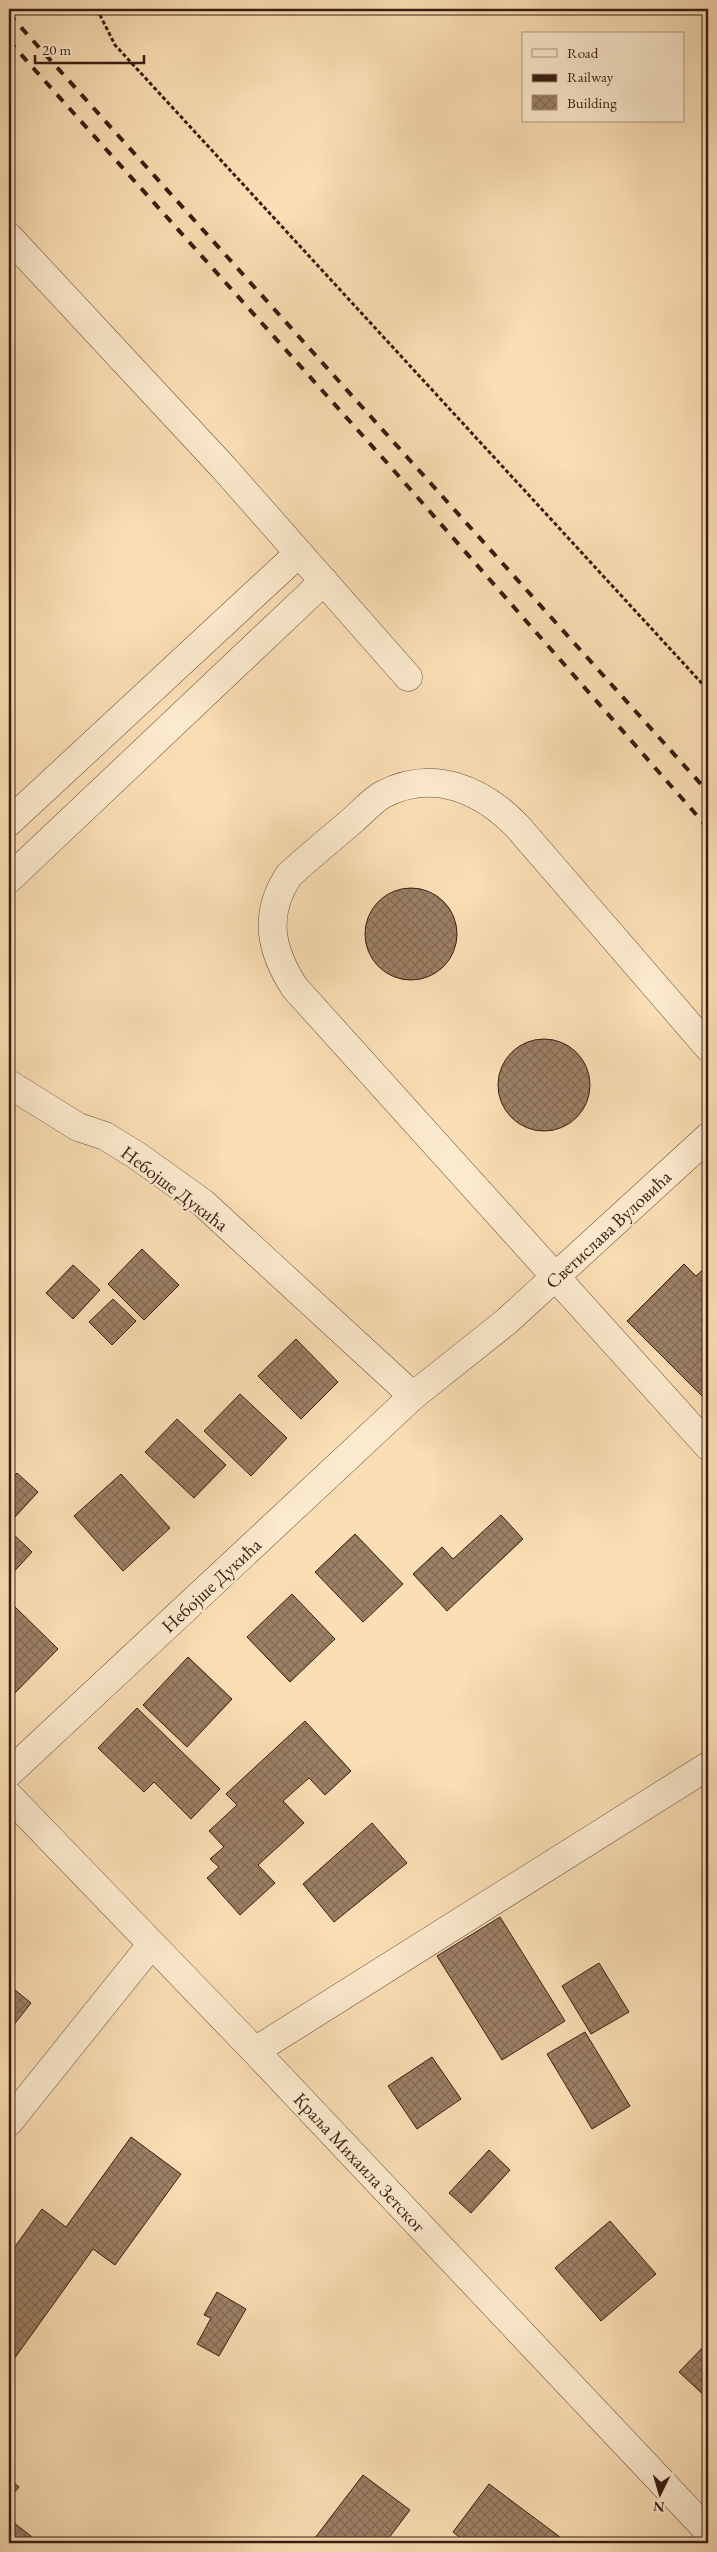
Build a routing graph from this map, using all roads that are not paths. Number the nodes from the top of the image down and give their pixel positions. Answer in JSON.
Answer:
{"nodes":[{"id":1,"x":9,"y":237,"type":"edge"},
{"id":2,"x":299,"y":553,"type":"junction"},
{"id":3,"x":324,"y":581,"type":"junction"},
{"id":4,"x":408,"y":677,"type":"dead end"},
{"id":5,"x":9,"y":822,"type":"edge"},
{"id":6,"x":9,"y":879,"type":"edge"},
{"id":7,"x":708,"y":1047,"type":"edge"},
{"id":8,"x":9,"y":1084,"type":"edge"},
{"id":9,"x":708,"y":1137,"type":"edge"},
{"id":10,"x":555,"y":1278,"type":"junction"},
{"id":11,"x":508,"y":1321,"type":"joint"},
{"id":12,"x":413,"y":1396,"type":"junction"},
{"id":13,"x":708,"y":1446,"type":"edge"},
{"id":14,"x":708,"y":1766,"type":"edge"},
{"id":15,"x":9,"y":1773,"type":"edge"},
{"id":16,"x":9,"y":1796,"type":"edge"},
{"id":17,"x":151,"y":1945,"type":"junction"},
{"id":18,"x":255,"y":2051,"type":"junction"},
{"id":19,"x":9,"y":2122,"type":"edge"},
{"id":20,"x":708,"y":2531,"type":"edge"}],
"edges":[{"from":1,"to":2,"type":"street"},
{"from":2,"to":3,"type":"street"},
{"from":2,"to":5,"type":"street"},
{"from":3,"to":4,"type":"street"},
{"from":3,"to":6,"type":"street"},
{"from":7,"to":10,"type":"street"},
{"from":8,"to":12,"type":"street","name":"Небојше Дукића"},
{"from":9,"to":10,"type":"street","name":"Светислава Вуловића"},
{"from":10,"to":11,"type":"street","name":"Светислава Вуловића"},
{"from":10,"to":13,"type":"street"},
{"from":11,"to":12,"type":"street","name":"Небојше Дукића"},
{"from":12,"to":15,"type":"street","name":"Небојше Дукића"},
{"from":14,"to":18,"type":"street"},
{"from":16,"to":17,"type":"street","name":"Краља Михаила Зетског"},
{"from":17,"to":18,"type":"street","name":"Краља Михаила Зетског"},
{"from":17,"to":19,"type":"street"},
{"from":18,"to":20,"type":"street","name":"Краља Михаила Зетског"}]}
